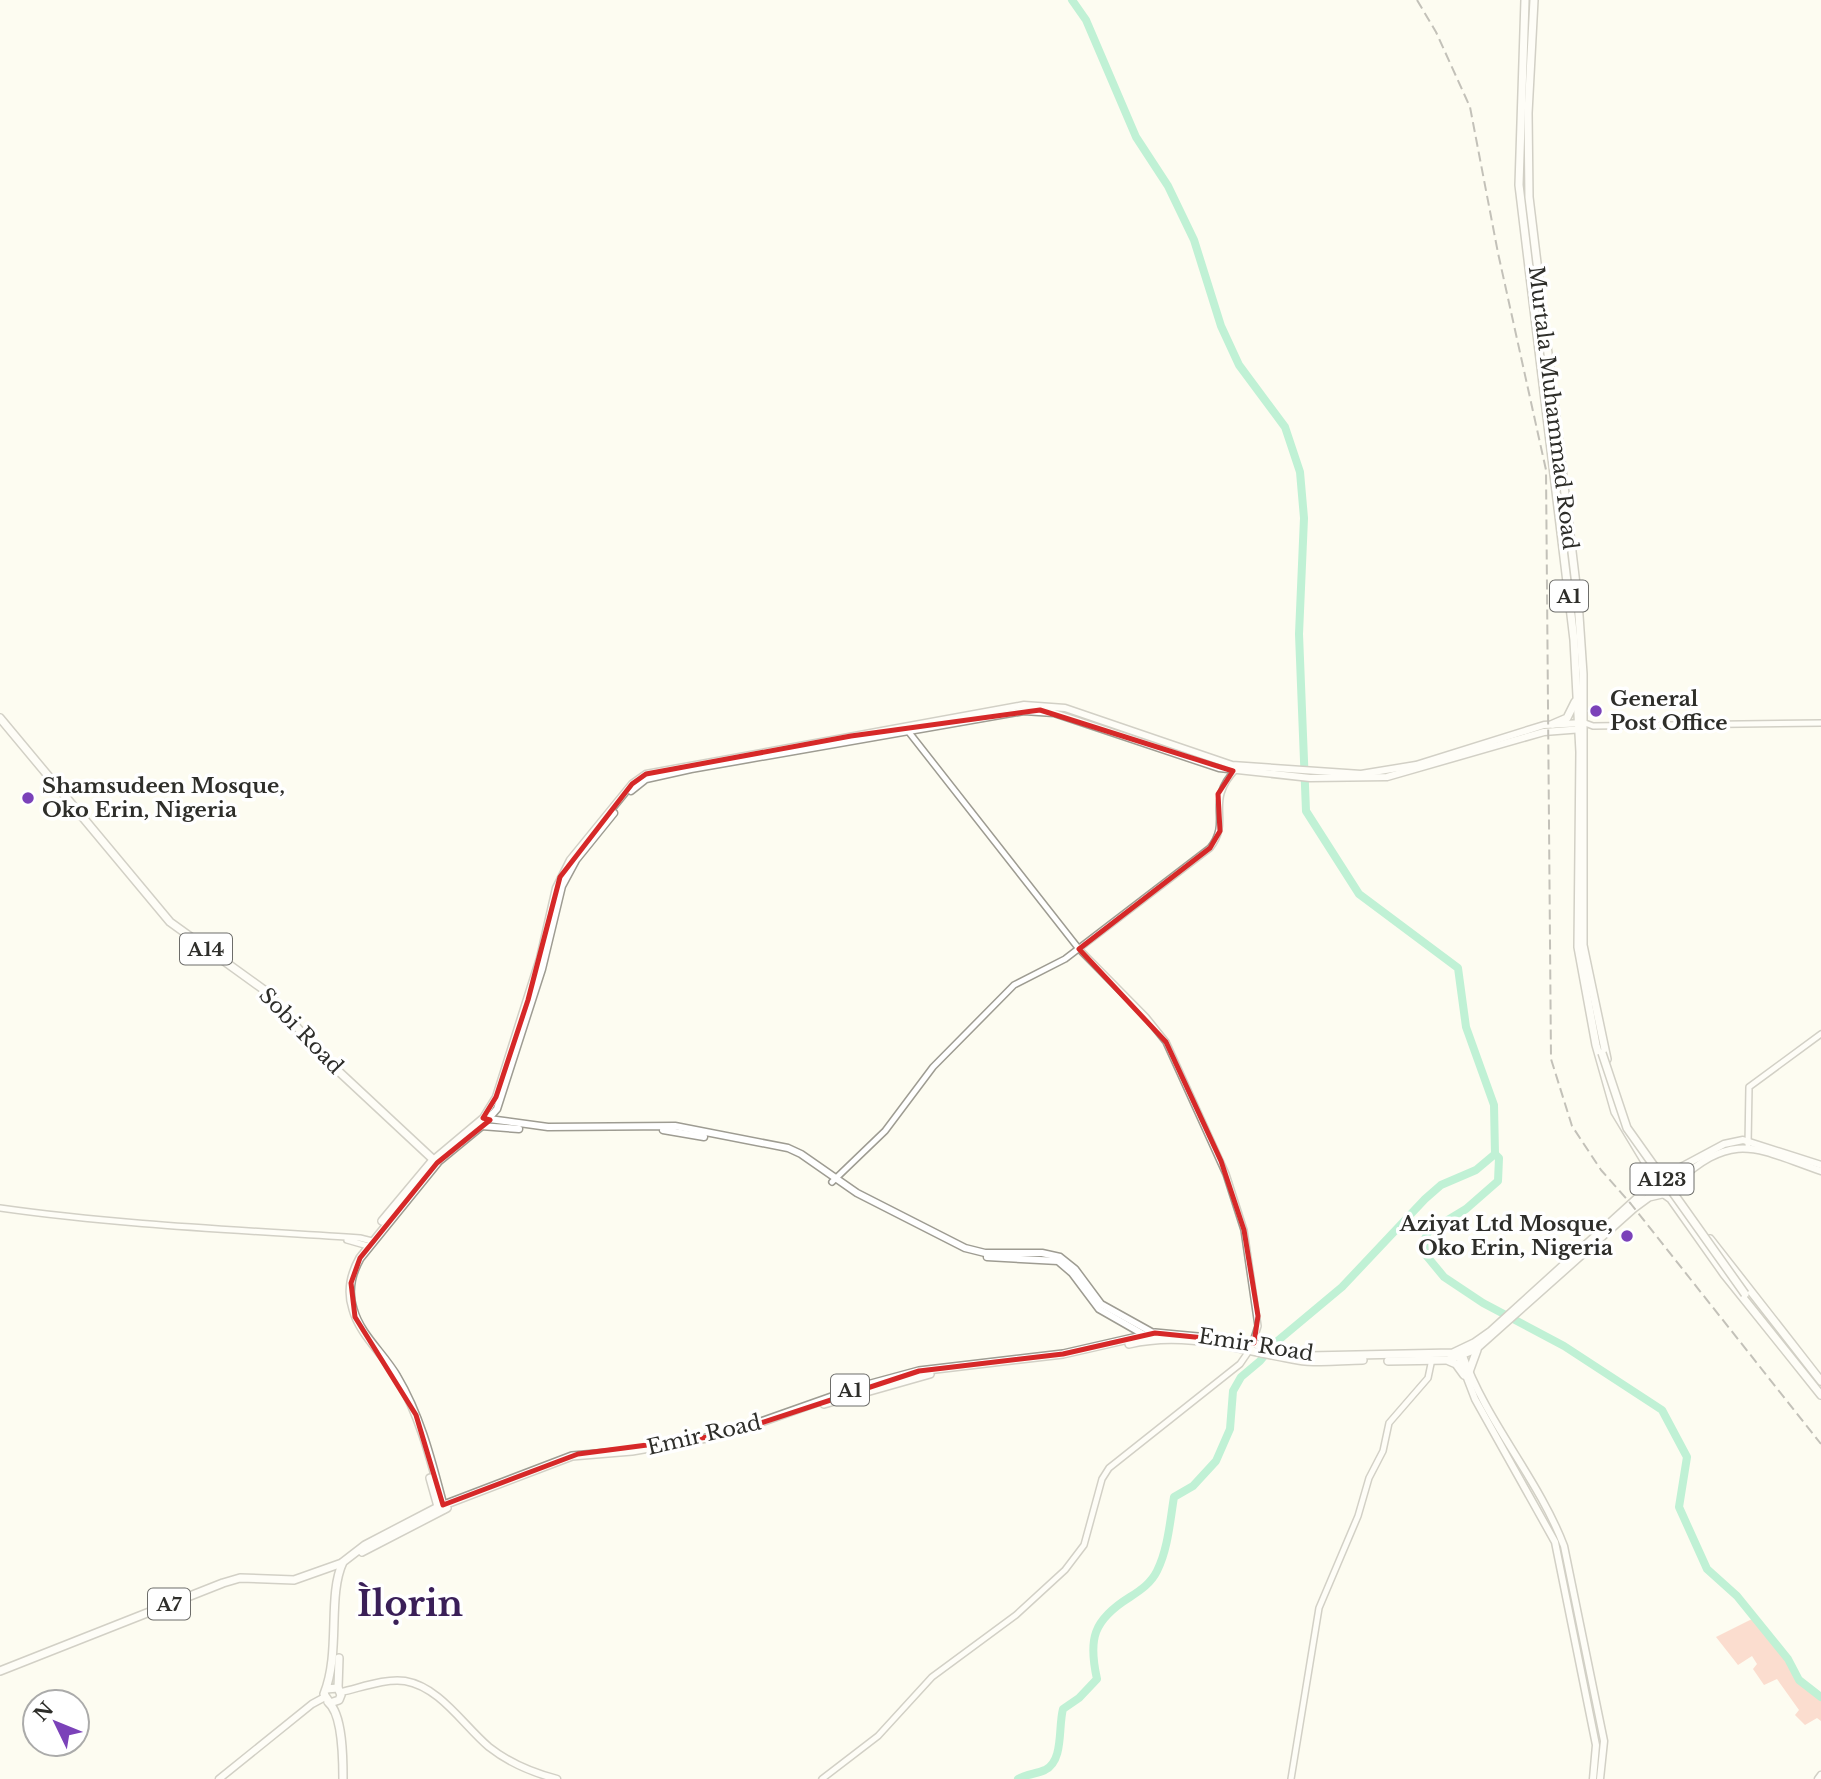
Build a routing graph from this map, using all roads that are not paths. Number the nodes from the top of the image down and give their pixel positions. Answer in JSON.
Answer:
{"nodes":[{"id":1,"x":1525,"y":0,"type":"edge"},
{"id":2,"x":1534,"y":0,"type":"edge"},
{"id":3,"x":1577,"y":691,"type":"junction"},
{"id":4,"x":0,"y":718,"type":"edge"},
{"id":5,"x":1821,"y":723,"type":"edge"},
{"id":6,"x":1553,"y":724,"type":"junction"},
{"id":7,"x":1584,"y":726,"type":"junction"},
{"id":8,"x":907,"y":729,"type":"junction"},
{"id":9,"x":1236,"y":768,"type":"junction"},
{"id":10,"x":1310,"y":775,"type":"junction"},
{"id":11,"x":1079,"y":949,"type":"junction"},
{"id":12,"x":1589,"y":999,"type":"junction"},
{"id":13,"x":1821,"y":1034,"type":"edge"},
{"id":14,"x":486,"y":1119,"type":"junction"},
{"id":15,"x":479,"y":1125,"type":"junction"},
{"id":16,"x":1748,"y":1143,"type":"junction"},
{"id":17,"x":435,"y":1161,"type":"junction"},
{"id":18,"x":1821,"y":1165,"type":"edge"},
{"id":19,"x":1821,"y":1171,"type":"edge"},
{"id":20,"x":1666,"y":1174,"type":"junction"},
{"id":21,"x":833,"y":1180,"type":"junction"},
{"id":22,"x":1655,"y":1181,"type":"junction"},
{"id":23,"x":1676,"y":1185,"type":"junction"},
{"id":24,"x":1663,"y":1194,"type":"junction"},
{"id":25,"x":0,"y":1208,"type":"edge"},
{"id":26,"x":368,"y":1243,"type":"junction"},
{"id":27,"x":1746,"y":1293,"type":"junction"},
{"id":28,"x":1513,"y":1313,"type":"junction"},
{"id":29,"x":1777,"y":1325,"type":"junction"},
{"id":30,"x":1770,"y":1331,"type":"junction"},
{"id":31,"x":1492,"y":1333,"type":"junction"},
{"id":32,"x":1152,"y":1337,"type":"junction"},
{"id":33,"x":1253,"y":1346,"type":"junction"},
{"id":34,"x":1480,"y":1347,"type":"junction"},
{"id":35,"x":1460,"y":1354,"type":"junction"},
{"id":36,"x":1432,"y":1358,"type":"junction"},
{"id":37,"x":1445,"y":1360,"type":"junction"},
{"id":38,"x":1466,"y":1373,"type":"junction"},
{"id":39,"x":1821,"y":1381,"type":"edge"},
{"id":40,"x":1821,"y":1395,"type":"edge"},
{"id":41,"x":441,"y":1508,"type":"junction"},
{"id":42,"x":343,"y":1562,"type":"junction"},
{"id":43,"x":339,"y":1573,"type":"junction"},
{"id":44,"x":1580,"y":1640,"type":"junction"},
{"id":45,"x":337,"y":1646,"type":"junction"},
{"id":46,"x":0,"y":1673,"type":"edge"},
{"id":47,"x":339,"y":1693,"type":"junction"},
{"id":48,"x":326,"y":1696,"type":"junction"},
{"id":49,"x":219,"y":1779,"type":"edge"},
{"id":50,"x":345,"y":1779,"type":"edge"},
{"id":51,"x":557,"y":1779,"type":"edge"},
{"id":52,"x":822,"y":1779,"type":"edge"},
{"id":53,"x":1291,"y":1779,"type":"edge"},
{"id":54,"x":1592,"y":1779,"type":"edge"},
{"id":55,"x":1600,"y":1779,"type":"edge"}],
"edges":[{"from":1,"to":3,"type":"highway","name":"Murtala Muhammad Road","number":"A1"},
{"from":2,"to":7,"type":"highway","name":"Murtala Muhammad Road","number":"A1"},
{"from":3,"to":6,"type":"highway"},
{"from":3,"to":7,"type":"highway","name":"Murtala Muhammad Road","number":"A1"},
{"from":4,"to":17,"type":"highway","name":"Sobi Road","number":"A14"},
{"from":5,"to":7,"type":"street"},
{"from":6,"to":7,"type":"main road"},
{"from":6,"to":10,"type":"main road"},
{"from":7,"to":10,"type":"main road"},
{"from":7,"to":12,"type":"highway","name":"Murtala Muhammad Road","number":"A1"},
{"from":8,"to":9,"type":"main road"},
{"from":8,"to":11,"type":"street"},
{"from":8,"to":14,"type":"main road"},
{"from":9,"to":10,"type":"main road"},
{"from":9,"to":11,"type":"street"},
{"from":11,"to":21,"type":"street"},
{"from":11,"to":33,"type":"street"},
{"from":12,"to":20,"type":"highway","name":"Murtala Muhammad Road","number":"A1"},
{"from":12,"to":22,"type":"highway","name":"Murtala Muhammad Road","number":"A1"},
{"from":12,"to":27,"type":"highway","number":"A123","bridge":true},
{"from":13,"to":16,"type":"street"},
{"from":14,"to":15,"type":"main road"},
{"from":14,"to":21,"type":"main road"},
{"from":15,"to":17,"type":"main road"},
{"from":15,"to":21,"type":"main road"},
{"from":16,"to":18,"type":"main road"},
{"from":16,"to":19,"type":"main road"},
{"from":16,"to":20,"type":"main road"},
{"from":16,"to":23,"type":"main road"},
{"from":17,"to":26,"type":"highway"},
{"from":20,"to":22,"type":"highway","number":"A1"},
{"from":20,"to":23,"type":"highway","number":"A1"},
{"from":21,"to":32,"type":"main road"},
{"from":22,"to":24,"type":"highway","number":"A1"},
{"from":22,"to":28,"type":"highway","number":"A1"},
{"from":23,"to":24,"type":"highway","number":"A1"},
{"from":23,"to":29,"type":"highway","number":"A123"},
{"from":24,"to":28,"type":"highway","number":"A1"},
{"from":24,"to":30,"type":"highway","number":"A123"},
{"from":25,"to":26,"type":"street"},
{"from":26,"to":41,"type":"highway"},
{"from":27,"to":29,"type":"highway","number":"A123"},
{"from":27,"to":30,"type":"highway","number":"A123"},
{"from":28,"to":31,"type":"highway","number":"A1"},
{"from":29,"to":39,"type":"highway","number":"A123"},
{"from":30,"to":40,"type":"highway","number":"A123"},
{"from":31,"to":34,"type":"highway","number":"A1"},
{"from":31,"to":35,"type":"highway","number":"A1"},
{"from":32,"to":33,"type":"highway","name":"Emir Road","number":"A1"},
{"from":32,"to":41,"type":"highway","name":"Emir Road","number":"A1"},
{"from":33,"to":36,"type":"highway","name":"Emir Road","number":"A1"},
{"from":33,"to":52,"type":"street"},
{"from":34,"to":35,"type":"highway","number":"A1"},
{"from":34,"to":38,"type":"highway"},
{"from":35,"to":36,"type":"highway","name":"Emir Road","number":"A1"},
{"from":35,"to":37,"type":"highway","name":"Emir Road","number":"A1"},
{"from":35,"to":38,"type":"main road"},
{"from":36,"to":37,"type":"highway","name":"Emir Road","number":"A1"},
{"from":36,"to":53,"type":"street"},
{"from":37,"to":38,"type":"highway"},
{"from":38,"to":44,"type":"main road"},
{"from":41,"to":42,"type":"highway","name":"Emir Road","number":"A1"},
{"from":41,"to":45,"type":"highway","name":"Emir Road","number":"A1"},
{"from":42,"to":43,"type":"highway","name":"Emir Road","number":"A1"},
{"from":42,"to":46,"type":"highway","number":"A7"},
{"from":43,"to":45,"type":"highway","name":"Emir Road","number":"A1"},
{"from":43,"to":46,"type":"highway","number":"A7"},
{"from":44,"to":54,"type":"main road"},
{"from":44,"to":55,"type":"main road"},
{"from":45,"to":47,"type":"highway","name":"Emir Road","number":"A1"},
{"from":45,"to":48,"type":"highway","name":"Emir Road","number":"A1"},
{"from":47,"to":48,"type":"highway"},
{"from":47,"to":48,"type":"highway"},
{"from":47,"to":50,"type":"highway","number":"A1"},
{"from":47,"to":51,"type":"main road"},
{"from":48,"to":49,"type":"main road"},
{"from":48,"to":50,"type":"highway","number":"A1"}]}
